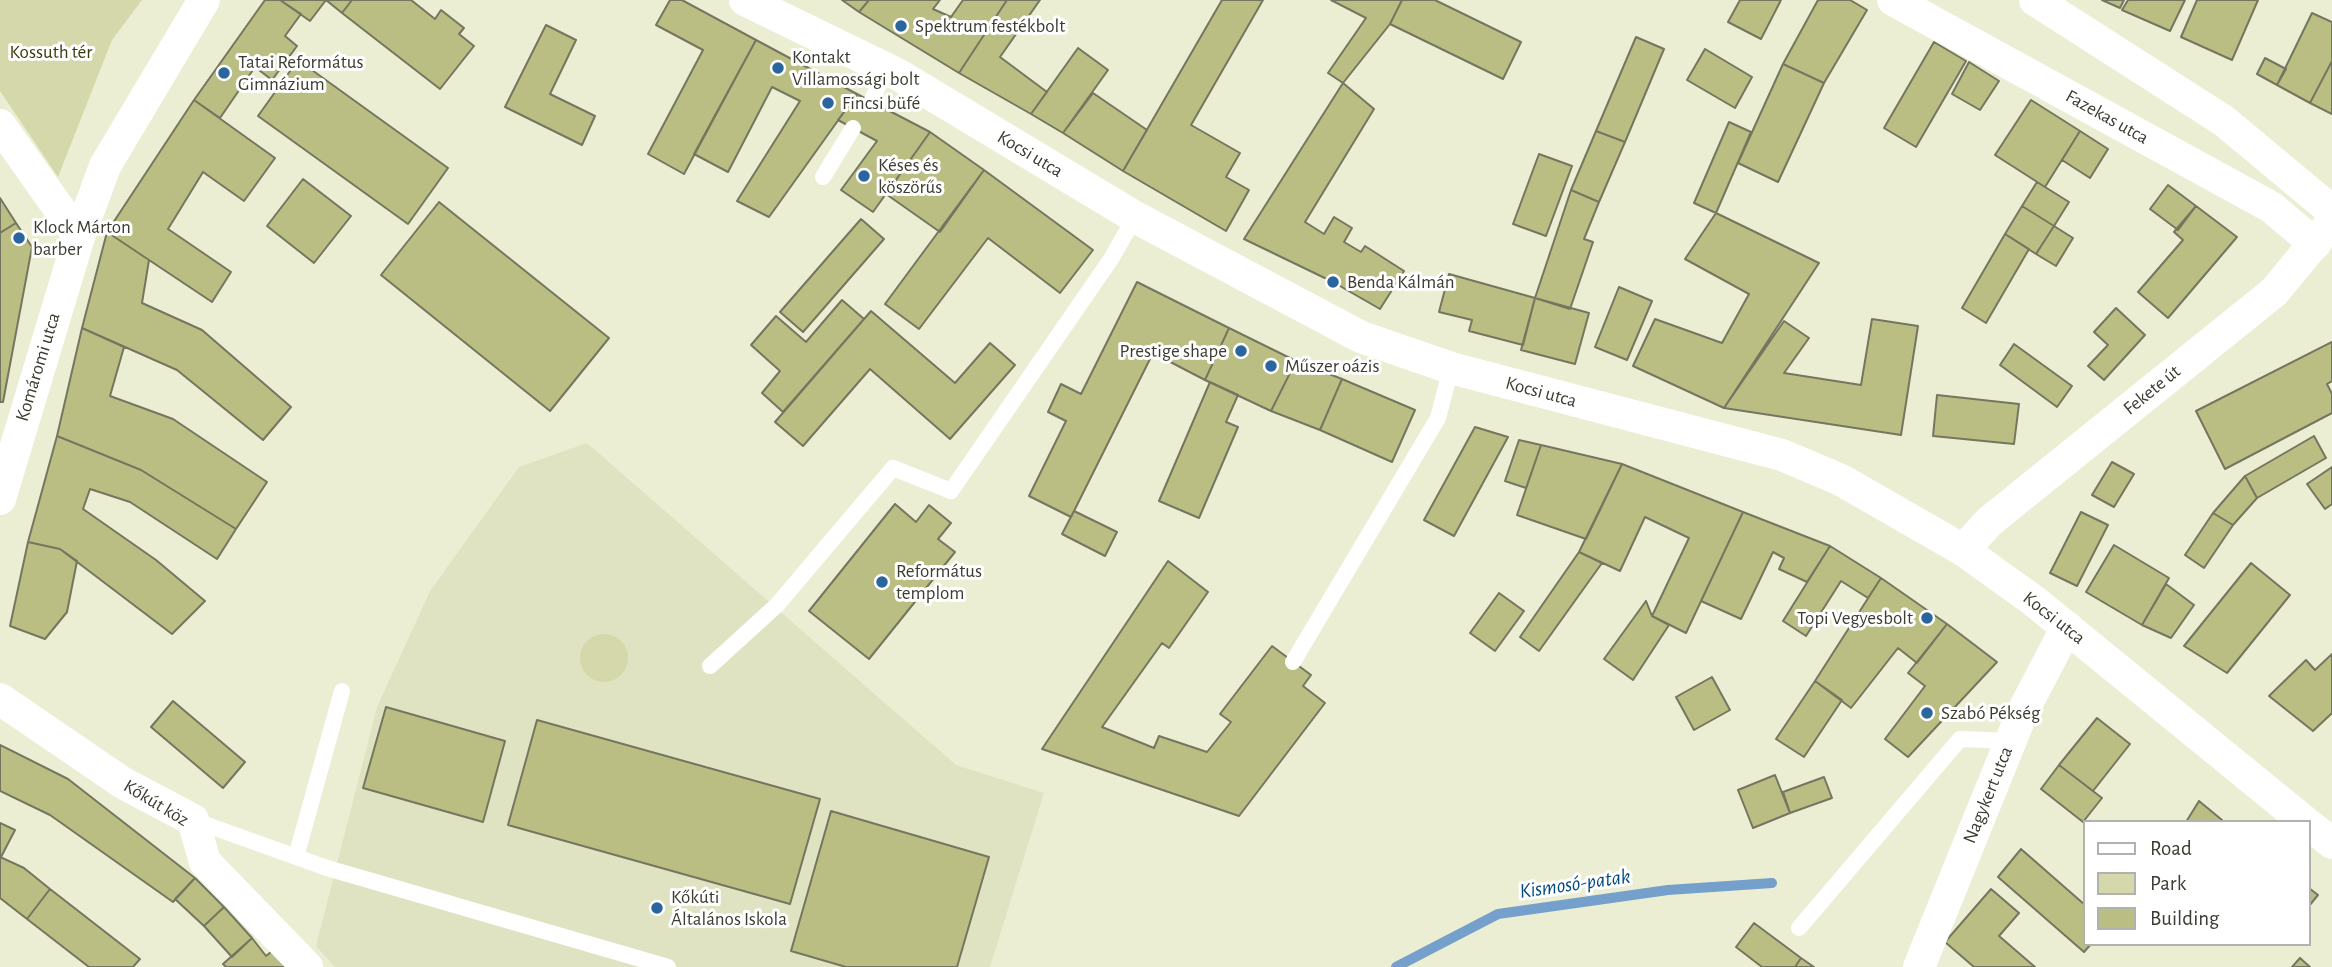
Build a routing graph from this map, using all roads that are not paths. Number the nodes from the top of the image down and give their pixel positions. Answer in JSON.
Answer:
{"nodes":[{"id":1,"x":204,"y":0,"type":"edge"},
{"id":2,"x":746,"y":0,"type":"edge"},
{"id":3,"x":1893,"y":0,"type":"edge"},
{"id":4,"x":2035,"y":0,"type":"edge"},
{"id":5,"x":886,"y":69,"type":"junction"},
{"id":6,"x":872,"y":100,"type":"dead end"},
{"id":7,"x":0,"y":125,"type":"edge"},
{"id":8,"x":853,"y":128,"type":"dead end"},
{"id":9,"x":823,"y":177,"type":"dead end"},
{"id":10,"x":2332,"y":211,"type":"edge"},
{"id":11,"x":1135,"y":217,"type":"junction"},
{"id":12,"x":2323,"y":233,"type":"edge"},
{"id":13,"x":79,"y":237,"type":"junction"},
{"id":14,"x":1451,"y":368,"type":"junction"},
{"id":15,"x":0,"y":499,"type":"edge"},
{"id":16,"x":1963,"y":550,"type":"junction"},
{"id":17,"x":2067,"y":627,"type":"junction"},
{"id":18,"x":1293,"y":662,"type":"dead end"},
{"id":19,"x":710,"y":666,"type":"dead end"},
{"id":20,"x":342,"y":691,"type":"dead end"},
{"id":21,"x":0,"y":699,"type":"edge"},
{"id":22,"x":2010,"y":741,"type":"junction"},
{"id":23,"x":193,"y":820,"type":"junction"},
{"id":24,"x":2303,"y":820,"type":"edge"},
{"id":25,"x":2311,"y":826,"type":"edge"},
{"id":26,"x":2332,"y":843,"type":"edge"},
{"id":27,"x":296,"y":857,"type":"junction"},
{"id":28,"x":1799,"y":929,"type":"dead end"},
{"id":29,"x":307,"y":967,"type":"edge"},
{"id":30,"x":668,"y":967,"type":"edge"},
{"id":31,"x":1919,"y":967,"type":"edge"}],
"edges":[{"from":1,"to":13,"type":"street"},
{"from":2,"to":5,"type":"street","name":"Kocsi utca"},
{"from":3,"to":12,"type":"street","name":"Fazekas utca"},
{"from":4,"to":10,"type":"street"},
{"from":5,"to":6,"type":"lane"},
{"from":5,"to":11,"type":"street","name":"Kocsi utca"},
{"from":7,"to":13,"type":"street"},
{"from":8,"to":9,"type":"lane"},
{"from":11,"to":14,"type":"street","name":"Kocsi utca"},
{"from":11,"to":19,"type":"lane"},
{"from":12,"to":16,"type":"street","name":"Fekete út"},
{"from":13,"to":15,"type":"street","name":"Komáromi utca"},
{"from":14,"to":16,"type":"street","name":"Kocsi utca"},
{"from":14,"to":18,"type":"lane"},
{"from":16,"to":17,"type":"street","name":"Kocsi utca"},
{"from":17,"to":22,"type":"street","name":"Nagykert utca"},
{"from":17,"to":24,"type":"street","name":"Kocsi utca"},
{"from":20,"to":27,"type":"lane"},
{"from":21,"to":23,"type":"street","name":"Kőkút köz"},
{"from":22,"to":28,"type":"lane"},
{"from":22,"to":31,"type":"street","name":"Nagykert utca"},
{"from":23,"to":27,"type":"lane"},
{"from":23,"to":29,"type":"street","name":"Kőkút köz"},
{"from":25,"to":26,"type":"street","name":"Kocsi utca"},
{"from":27,"to":30,"type":"lane"}]}
